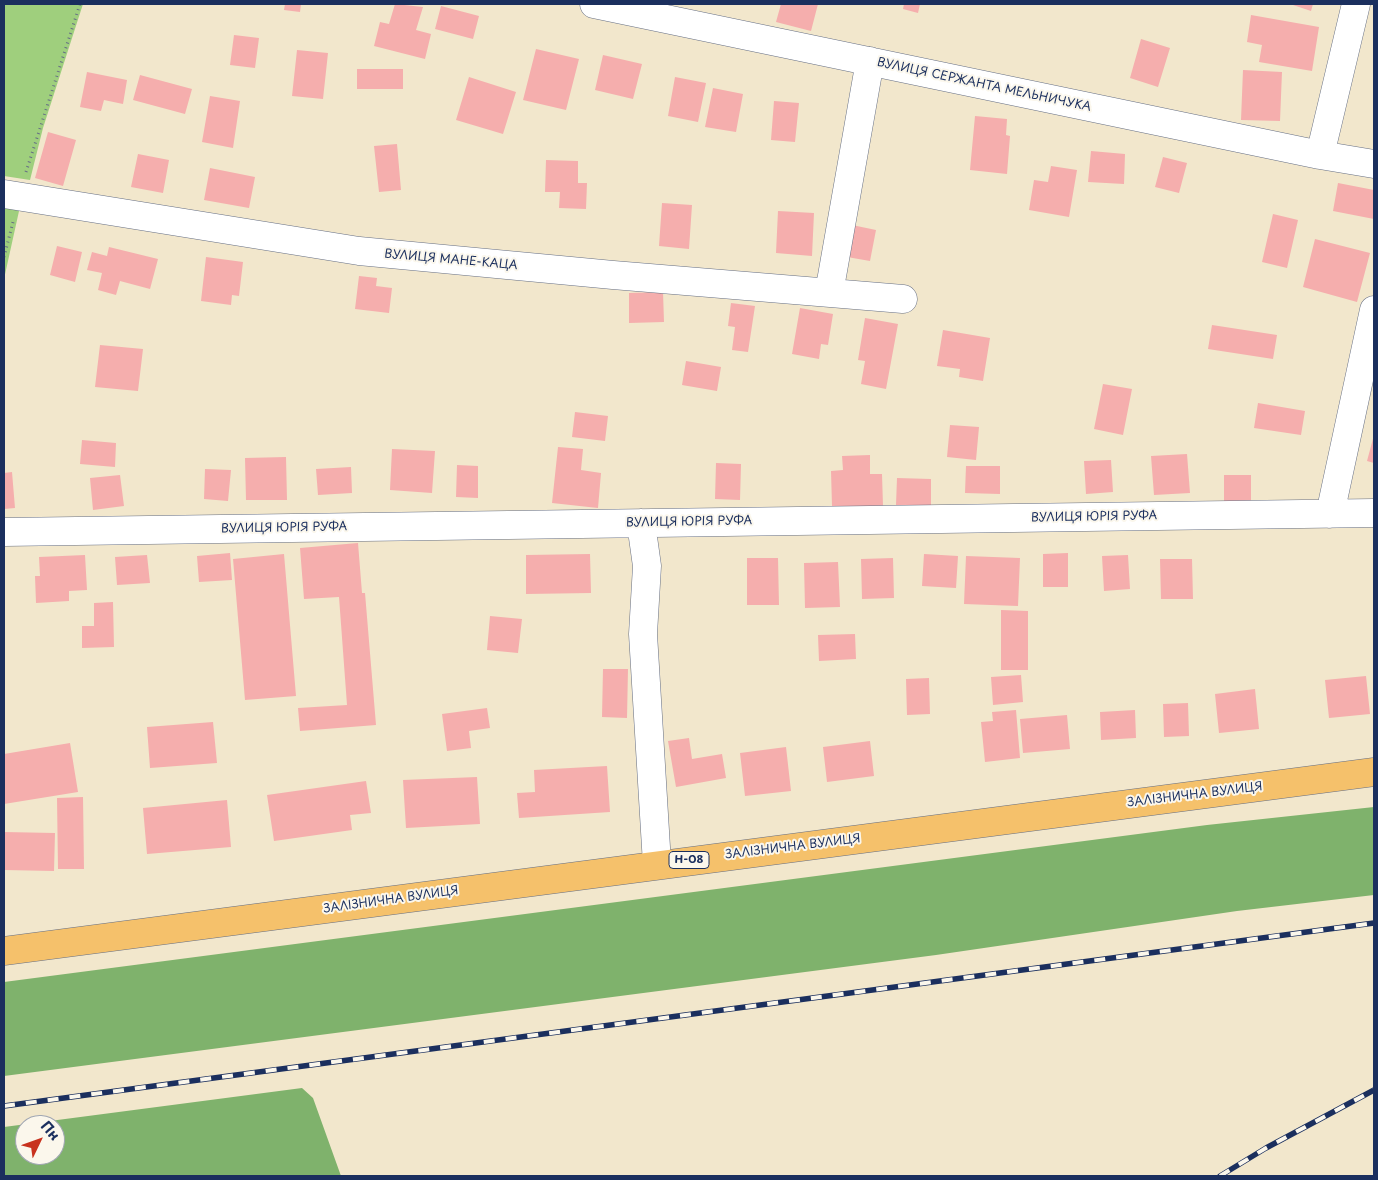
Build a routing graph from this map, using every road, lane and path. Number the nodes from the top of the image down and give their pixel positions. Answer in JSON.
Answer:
{"nodes":[{"id":1,"x":80,"y":4,"type":"edge"},
{"id":2,"x":594,"y":4,"type":"edge"},
{"id":3,"x":1356,"y":4,"type":"edge"},
{"id":4,"x":870,"y":61,"type":"junction"},
{"id":5,"x":1320,"y":155,"type":"junction"},
{"id":6,"x":1374,"y":164,"type":"edge"},
{"id":7,"x":11,"y":195,"type":"edge"},
{"id":8,"x":4,"y":257,"type":"edge"},
{"id":9,"x":829,"y":293,"type":"junction"},
{"id":10,"x":902,"y":299,"type":"dead end"},
{"id":11,"x":1374,"y":310,"type":"edge"},
{"id":12,"x":1374,"y":512,"type":"edge"},
{"id":13,"x":1330,"y":514,"type":"junction"},
{"id":14,"x":641,"y":522,"type":"junction"},
{"id":15,"x":4,"y":532,"type":"edge"},
{"id":16,"x":1374,"y":772,"type":"edge"},
{"id":17,"x":657,"y":864,"type":"junction"},
{"id":18,"x":4,"y":951,"type":"edge"}],
"edges":[{"from":1,"to":7,"type":"path"},
{"from":2,"to":4,"type":"street","name":"ВУЛИЦЯ СЕРЖАНТА МЕЛЬНИЧУКА"},
{"from":3,"to":5,"type":"street"},
{"from":4,"to":5,"type":"street","name":"ВУЛИЦЯ СЕРЖАНТА МЕЛЬНИЧУКА"},
{"from":4,"to":9,"type":"street"},
{"from":5,"to":6,"type":"street","name":"ВУЛИЦЯ СЕРЖАНТА МЕЛЬНИЧУКА"},
{"from":7,"to":8,"type":"path"},
{"from":7,"to":9,"type":"street","name":"ВУЛИЦЯ МАНЕ-КАЦА"},
{"from":9,"to":10,"type":"street","name":"ВУЛИЦЯ МАНЕ-КАЦА"},
{"from":11,"to":13,"type":"street"},
{"from":12,"to":13,"type":"street","name":"ВУЛИЦЯ ЮРІЯ РУФА"},
{"from":13,"to":14,"type":"street","name":"ВУЛИЦЯ ЮРІЯ РУФА"},
{"from":14,"to":15,"type":"street","name":"ВУЛИЦЯ ЮРІЯ РУФА"},
{"from":14,"to":17,"type":"street"},
{"from":16,"to":17,"type":"main road","name":"ЗАЛІЗНИЧНА ВУЛИЦЯ","number":"Н-08"},
{"from":17,"to":18,"type":"main road","name":"ЗАЛІЗНИЧНА ВУЛИЦЯ","number":"Н-08"}]}
